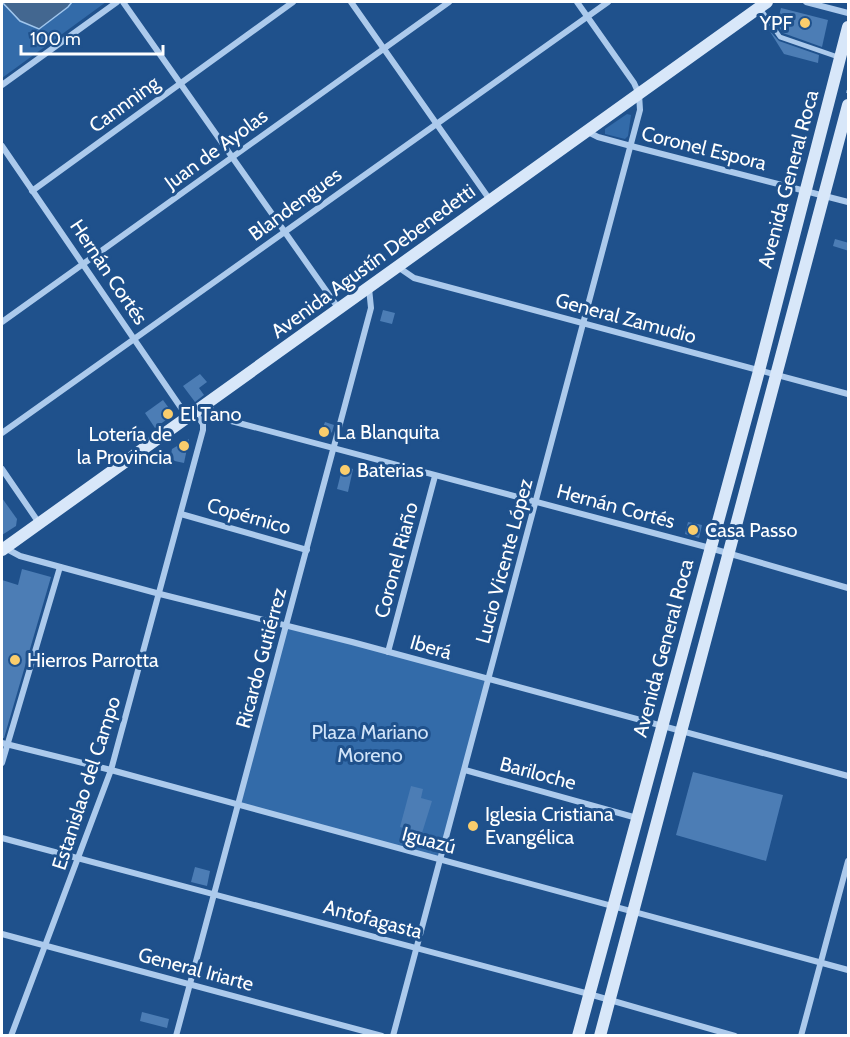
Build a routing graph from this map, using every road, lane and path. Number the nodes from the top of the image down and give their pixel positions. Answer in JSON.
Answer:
{"nodes":[{"id":1,"x":117,"y":2,"type":"edge"},
{"id":2,"x":123,"y":2,"type":"edge"},
{"id":3,"x":293,"y":2,"type":"edge"},
{"id":4,"x":351,"y":2,"type":"edge"},
{"id":5,"x":449,"y":2,"type":"edge"},
{"id":6,"x":577,"y":2,"type":"edge"},
{"id":7,"x":608,"y":2,"type":"edge"},
{"id":8,"x":806,"y":2,"type":"edge"},
{"id":9,"x":763,"y":4,"type":"edge"},
{"id":10,"x":849,"y":13,"type":"edge"},
{"id":11,"x":587,"y":16,"type":"junction"},
{"id":12,"x":849,"y":27,"type":"edge"},
{"id":13,"x":383,"y":48,"type":"junction"},
{"id":14,"x":840,"y":58,"type":"junction"},
{"id":15,"x":182,"y":82,"type":"junction"},
{"id":16,"x":2,"y":85,"type":"edge"},
{"id":17,"x":639,"y":94,"type":"junction"},
{"id":18,"x":849,"y":105,"type":"edge"},
{"id":19,"x":436,"y":124,"type":"junction"},
{"id":20,"x":587,"y":131,"type":"junction"},
{"id":21,"x":2,"y":146,"type":"edge"},
{"id":22,"x":631,"y":146,"type":"junction"},
{"id":23,"x":233,"y":156,"type":"junction"},
{"id":24,"x":806,"y":190,"type":"junction"},
{"id":25,"x":32,"y":191,"type":"junction"},
{"id":26,"x":825,"y":196,"type":"junction"},
{"id":27,"x":490,"y":201,"type":"junction"},
{"id":28,"x":849,"y":202,"type":"edge"},
{"id":29,"x":285,"y":232,"type":"junction"},
{"id":30,"x":83,"y":264,"type":"junction"},
{"id":31,"x":398,"y":267,"type":"junction"},
{"id":32,"x":369,"y":288,"type":"junction"},
{"id":33,"x":339,"y":309,"type":"junction"},
{"id":34,"x":2,"y":322,"type":"edge"},
{"id":35,"x":584,"y":324,"type":"junction"},
{"id":36,"x":135,"y":340,"type":"junction"},
{"id":37,"x":759,"y":371,"type":"junction"},
{"id":38,"x":777,"y":376,"type":"junction"},
{"id":39,"x":849,"y":394,"type":"edge"},
{"id":40,"x":206,"y":404,"type":"junction"},
{"id":41,"x":191,"y":415,"type":"junction"},
{"id":42,"x":203,"y":430,"type":"joint"},
{"id":43,"x":2,"y":433,"type":"edge"},
{"id":44,"x":334,"y":447,"type":"junction"},
{"id":45,"x":2,"y":469,"type":"edge"},
{"id":46,"x":435,"y":476,"type":"junction"},
{"id":47,"x":537,"y":502,"type":"junction"},
{"id":48,"x":181,"y":513,"type":"junction"},
{"id":49,"x":39,"y":523,"type":"junction"},
{"id":50,"x":710,"y":548,"type":"junction"},
{"id":51,"x":3,"y":549,"type":"edge"},
{"id":52,"x":307,"y":550,"type":"junction"},
{"id":53,"x":729,"y":554,"type":"junction"},
{"id":54,"x":60,"y":567,"type":"junction"},
{"id":55,"x":849,"y":588,"type":"edge"},
{"id":56,"x":160,"y":594,"type":"junction"},
{"id":57,"x":287,"y":626,"type":"junction"},
{"id":58,"x":388,"y":652,"type":"junction"},
{"id":59,"x":489,"y":680,"type":"junction"},
{"id":60,"x":662,"y":726,"type":"junction"},
{"id":61,"x":681,"y":732,"type":"junction"},
{"id":62,"x":5,"y":744,"type":"edge"},
{"id":63,"x":2,"y":763,"type":"edge"},
{"id":64,"x":111,"y":770,"type":"junction"},
{"id":65,"x":465,"y":770,"type":"junction"},
{"id":66,"x":849,"y":776,"type":"edge"},
{"id":67,"x":238,"y":805,"type":"junction"},
{"id":68,"x":637,"y":818,"type":"junction"},
{"id":69,"x":2,"y":838,"type":"edge"},
{"id":70,"x":79,"y":859,"type":"junction"},
{"id":71,"x":441,"y":860,"type":"junction"},
{"id":72,"x":849,"y":861,"type":"edge"},
{"id":73,"x":214,"y":896,"type":"junction"},
{"id":74,"x":614,"y":906,"type":"junction"},
{"id":75,"x":634,"y":911,"type":"junction"},
{"id":76,"x":2,"y":934,"type":"edge"},
{"id":77,"x":46,"y":946,"type":"junction"},
{"id":78,"x":415,"y":948,"type":"junction"},
{"id":79,"x":822,"y":963,"type":"junction"},
{"id":80,"x":849,"y":970,"type":"edge"},
{"id":81,"x":190,"y":984,"type":"junction"},
{"id":82,"x":589,"y":994,"type":"junction"},
{"id":83,"x":610,"y":1000,"type":"junction"},
{"id":84,"x":11,"y":1035,"type":"edge"},
{"id":85,"x":176,"y":1035,"type":"edge"},
{"id":86,"x":382,"y":1035,"type":"edge"},
{"id":87,"x":393,"y":1035,"type":"edge"},
{"id":88,"x":578,"y":1035,"type":"edge"},
{"id":89,"x":600,"y":1035,"type":"edge"},
{"id":90,"x":735,"y":1035,"type":"edge"},
{"id":91,"x":801,"y":1035,"type":"edge"}],
"edges":[{"from":1,"to":16,"type":"street"},
{"from":2,"to":15,"type":"street"},
{"from":3,"to":15,"type":"street","name":"Cannning"},
{"from":4,"to":13,"type":"street"},
{"from":5,"to":13,"type":"street","name":"Juan de Ayolas"},
{"from":6,"to":11,"type":"street"},
{"from":7,"to":11,"type":"street","name":"Blandengues"},
{"from":8,"to":10,"type":"street"},
{"from":9,"to":14,"type":"lane"},
{"from":9,"to":17,"type":"main road","name":"Avenida Agustín Debenedetti"},
{"from":11,"to":17,"type":"street"},
{"from":11,"to":19,"type":"street","name":"Blandengues"},
{"from":12,"to":14,"type":"main road","name":"Avenida General Roca"},
{"from":13,"to":19,"type":"street"},
{"from":13,"to":23,"type":"street","name":"Juan de Ayolas"},
{"from":14,"to":24,"type":"main road","name":"Avenida General Roca"},
{"from":15,"to":23,"type":"street"},
{"from":15,"to":25,"type":"street","name":"Cannning"},
{"from":17,"to":20,"type":"main road","name":"Avenida Agustín Debenedetti"},
{"from":17,"to":22,"type":"street","name":"Lucio Vicente López"},
{"from":18,"to":26,"type":"main road","name":"Avenida General Roca"},
{"from":19,"to":27,"type":"street"},
{"from":19,"to":29,"type":"street","name":"Blandengues"},
{"from":20,"to":22,"type":"street","name":"Coronel Espora"},
{"from":20,"to":27,"type":"main road","name":"Avenida Agustín Debenedetti"},
{"from":21,"to":25,"type":"street","name":"Hernán Cortés"},
{"from":22,"to":24,"type":"street","name":"Coronel Espora"},
{"from":22,"to":35,"type":"street","name":"Lucio Vicente López"},
{"from":23,"to":29,"type":"street"},
{"from":23,"to":30,"type":"street","name":"Juan de Ayolas"},
{"from":24,"to":26,"type":"street","name":"Coronel Espora"},
{"from":24,"to":37,"type":"main road","name":"Avenida General Roca"},
{"from":25,"to":30,"type":"street","name":"Hernán Cortés"},
{"from":26,"to":28,"type":"street","name":"Coronel Espora"},
{"from":26,"to":38,"type":"main road","name":"Avenida General Roca"},
{"from":27,"to":31,"type":"main road","name":"Avenida Agustín Debenedetti"},
{"from":29,"to":33,"type":"street"},
{"from":29,"to":36,"type":"street","name":"Blandengues"},
{"from":30,"to":34,"type":"street","name":"Juan de Ayolas"},
{"from":30,"to":36,"type":"street","name":"Hernán Cortés"},
{"from":31,"to":32,"type":"main road","name":"Avenida Agustín Debenedetti"},
{"from":31,"to":35,"type":"street","name":"General Zamudio"},
{"from":32,"to":33,"type":"main road","name":"Avenida Agustín Debenedetti"},
{"from":32,"to":44,"type":"street","name":"Ricardo Gutiérrez"},
{"from":33,"to":40,"type":"main road","name":"Avenida Agustín Debenedetti"},
{"from":35,"to":37,"type":"street","name":"General Zamudio"},
{"from":35,"to":47,"type":"street","name":"Lucio Vicente López"},
{"from":36,"to":41,"type":"street","name":"Hernán Cortés"},
{"from":36,"to":43,"type":"street","name":"Blandengues"},
{"from":37,"to":38,"type":"street","name":"General Zamudio"},
{"from":37,"to":50,"type":"main road","name":"Avenida General Roca"},
{"from":38,"to":39,"type":"street","name":"General Zamudio"},
{"from":38,"to":53,"type":"main road","name":"Avenida General Roca"},
{"from":40,"to":41,"type":"main road","name":"Avenida Agustín Debenedetti"},
{"from":40,"to":44,"type":"street","name":"Hernán Cortés"},
{"from":41,"to":42,"type":"street","name":"Hernán Cortés"},
{"from":41,"to":49,"type":"main road","name":"Avenida Agustín Debenedetti"},
{"from":42,"to":48,"type":"street","name":"Estanislao del Campo"},
{"from":44,"to":46,"type":"street","name":"Hernán Cortés"},
{"from":44,"to":52,"type":"street","name":"Ricardo Gutiérrez"},
{"from":45,"to":49,"type":"street"},
{"from":46,"to":47,"type":"street","name":"Hernán Cortés"},
{"from":46,"to":58,"type":"street","name":"Coronel Riaño"},
{"from":47,"to":50,"type":"street","name":"Hernán Cortés"},
{"from":47,"to":59,"type":"street","name":"Lucio Vicente López"},
{"from":48,"to":52,"type":"street","name":"Copérnico"},
{"from":48,"to":56,"type":"street","name":"Estanislao del Campo"},
{"from":49,"to":51,"type":"main road","name":"Avenida Agustín Debenedetti"},
{"from":50,"to":53,"type":"street","name":"Hernán Cortés"},
{"from":50,"to":60,"type":"main road","name":"Avenida General Roca"},
{"from":51,"to":54,"type":"street","name":"Iberá"},
{"from":52,"to":57,"type":"street","name":"Ricardo Gutiérrez"},
{"from":53,"to":55,"type":"street","name":"Hernán Cortés"},
{"from":53,"to":61,"type":"main road","name":"Avenida General Roca"},
{"from":54,"to":56,"type":"street","name":"Iberá"},
{"from":54,"to":62,"type":"street"},
{"from":56,"to":57,"type":"street","name":"Iberá"},
{"from":56,"to":64,"type":"street","name":"Estanislao del Campo"},
{"from":57,"to":58,"type":"street","name":"Iberá"},
{"from":57,"to":67,"type":"street","name":"Ricardo Gutiérrez"},
{"from":58,"to":59,"type":"street","name":"Iberá"},
{"from":59,"to":60,"type":"street","name":"Iberá"},
{"from":59,"to":65,"type":"street","name":"Lucio Vicente López"},
{"from":60,"to":61,"type":"street","name":"Iberá"},
{"from":60,"to":68,"type":"main road","name":"Avenida General Roca"},
{"from":61,"to":66,"type":"street","name":"Iberá"},
{"from":61,"to":75,"type":"main road","name":"Avenida General Roca"},
{"from":62,"to":63,"type":"street"},
{"from":62,"to":64,"type":"street","name":"Iguazú"},
{"from":64,"to":67,"type":"street","name":"Iguazú"},
{"from":64,"to":70,"type":"street","name":"Estanislao del Campo"},
{"from":65,"to":68,"type":"street","name":"Bariloche"},
{"from":65,"to":71,"type":"street","name":"Lucio Vicente López"},
{"from":67,"to":71,"type":"street","name":"Iguazú"},
{"from":67,"to":73,"type":"street","name":"Ricardo Gutiérrez"},
{"from":68,"to":74,"type":"main road","name":"Avenida General Roca"},
{"from":69,"to":70,"type":"street","name":"Antofagasta"},
{"from":70,"to":73,"type":"street","name":"Antofagasta"},
{"from":70,"to":77,"type":"street","name":"Estanislao del Campo"},
{"from":71,"to":74,"type":"street","name":"Iguazú"},
{"from":71,"to":78,"type":"street","name":"Lucio Vicente López"},
{"from":72,"to":79,"type":"street"},
{"from":73,"to":78,"type":"street","name":"Antofagasta"},
{"from":73,"to":81,"type":"street","name":"Ricardo Gutiérrez"},
{"from":74,"to":75,"type":"street","name":"Iguazú"},
{"from":74,"to":82,"type":"main road","name":"Avenida General Roca"},
{"from":75,"to":79,"type":"street","name":"Iguazú"},
{"from":75,"to":83,"type":"main road","name":"Avenida General Roca"},
{"from":76,"to":77,"type":"street","name":"General Iriarte"},
{"from":77,"to":81,"type":"street","name":"General Iriarte"},
{"from":77,"to":84,"type":"street","name":"Estanislao del Campo"},
{"from":78,"to":82,"type":"street","name":"Antofagasta"},
{"from":78,"to":87,"type":"street","name":"Lucio Vicente López"},
{"from":79,"to":80,"type":"street","name":"Iguazú"},
{"from":79,"to":91,"type":"street"},
{"from":81,"to":85,"type":"street","name":"Ricardo Gutiérrez"},
{"from":81,"to":86,"type":"street","name":"General Iriarte"},
{"from":82,"to":83,"type":"street","name":"Antofagasta"},
{"from":82,"to":88,"type":"main road","name":"Avenida General Roca"},
{"from":83,"to":89,"type":"main road","name":"Avenida General Roca"},
{"from":83,"to":90,"type":"street","name":"Antofagasta"}]}
